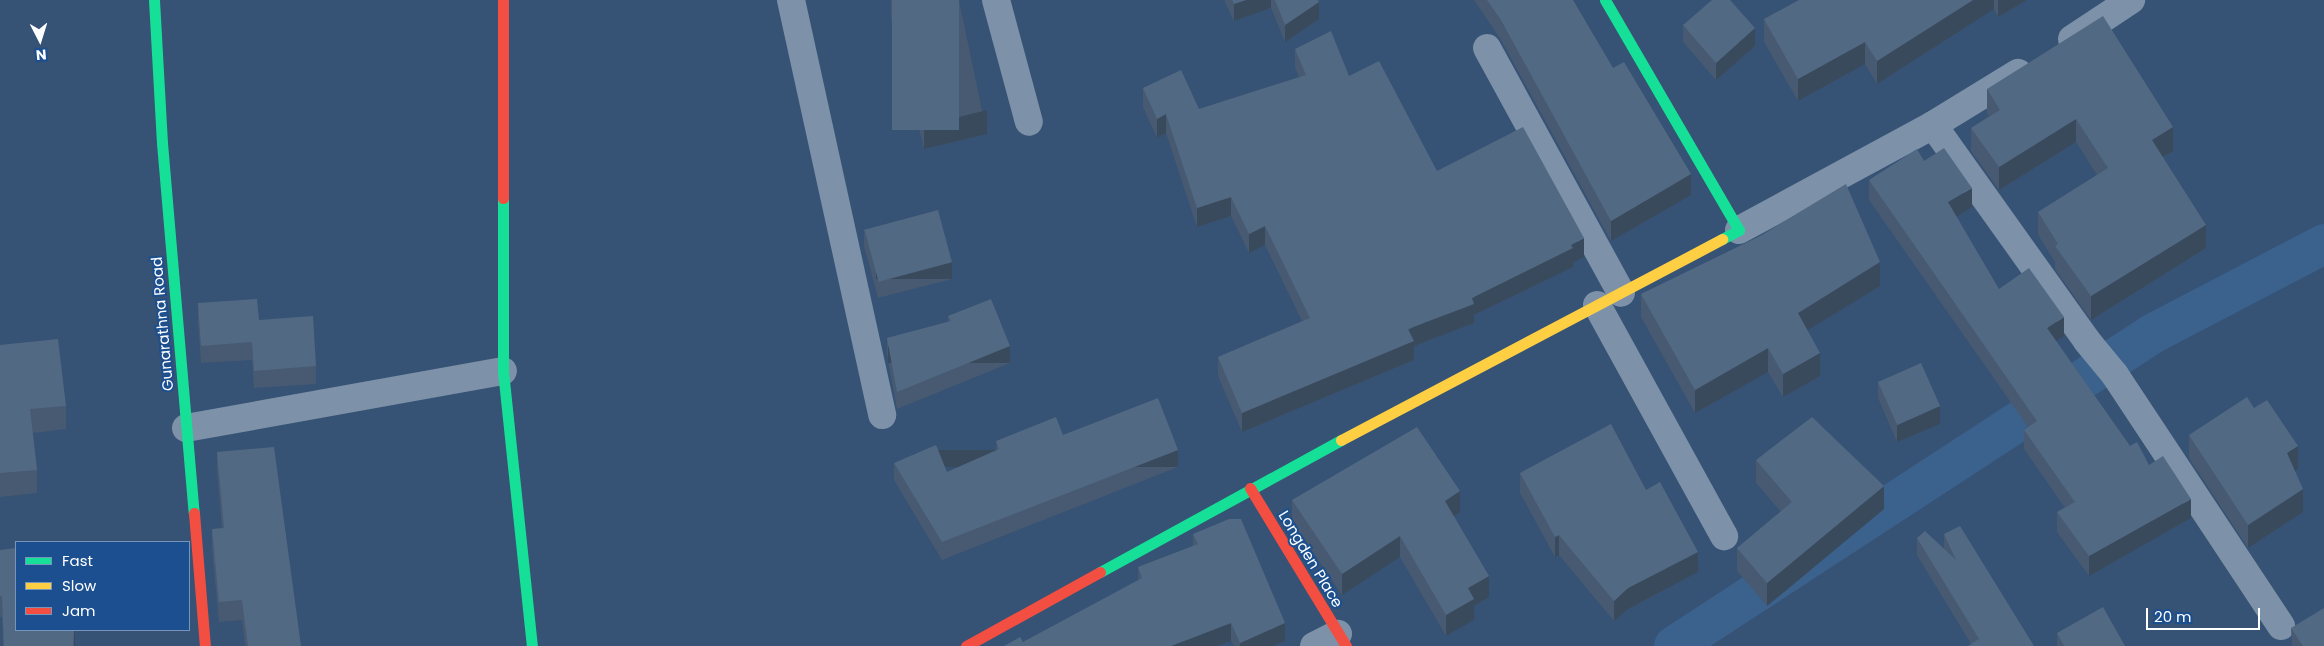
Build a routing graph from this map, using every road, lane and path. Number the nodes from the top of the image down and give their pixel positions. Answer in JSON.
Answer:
{"nodes":[{"id":1,"x":154,"y":0,"type":"edge"},
{"id":2,"x":503,"y":0,"type":"edge"},
{"id":3,"x":791,"y":0,"type":"edge"},
{"id":4,"x":996,"y":0,"type":"edge"},
{"id":5,"x":1605,"y":0,"type":"edge"},
{"id":6,"x":2131,"y":0,"type":"edge"},
{"id":7,"x":1486,"y":48,"type":"dead end"},
{"id":8,"x":1029,"y":122,"type":"dead end"},
{"id":9,"x":1933,"y":125,"type":"junction"},
{"id":10,"x":1739,"y":230,"type":"junction"},
{"id":11,"x":1609,"y":299,"type":"junction"},
{"id":12,"x":503,"y":371,"type":"junction"},
{"id":13,"x":882,"y":414,"type":"dead end"},
{"id":14,"x":186,"y":428,"type":"junction"},
{"id":15,"x":1250,"y":488,"type":"junction"},
{"id":16,"x":1724,"y":536,"type":"dead end"},
{"id":17,"x":2281,"y":626,"type":"dead end"},
{"id":18,"x":1342,"y":640,"type":"edge"},
{"id":19,"x":204,"y":646,"type":"edge"},
{"id":20,"x":532,"y":646,"type":"edge"},
{"id":21,"x":966,"y":646,"type":"edge"},
{"id":22,"x":1314,"y":646,"type":"edge"}],
"edges":[{"from":1,"to":14,"type":"street","name":"Gunarathna Road"},
{"from":2,"to":12,"type":"street"},
{"from":3,"to":13,"type":"street"},
{"from":4,"to":8,"type":"street"},
{"from":5,"to":10,"type":"street"},
{"from":6,"to":9,"type":"street"},
{"from":7,"to":11,"type":"street"},
{"from":9,"to":10,"type":"street"},
{"from":9,"to":17,"type":"street"},
{"from":10,"to":11,"type":"street"},
{"from":11,"to":15,"type":"street"},
{"from":11,"to":16,"type":"street"},
{"from":12,"to":14,"type":"street"},
{"from":12,"to":20,"type":"street"},
{"from":14,"to":19,"type":"street","name":"Gunarathna Road"},
{"from":15,"to":18,"type":"street","name":"Longden Place"},
{"from":15,"to":21,"type":"street"},
{"from":18,"to":22,"type":"street"}]}
